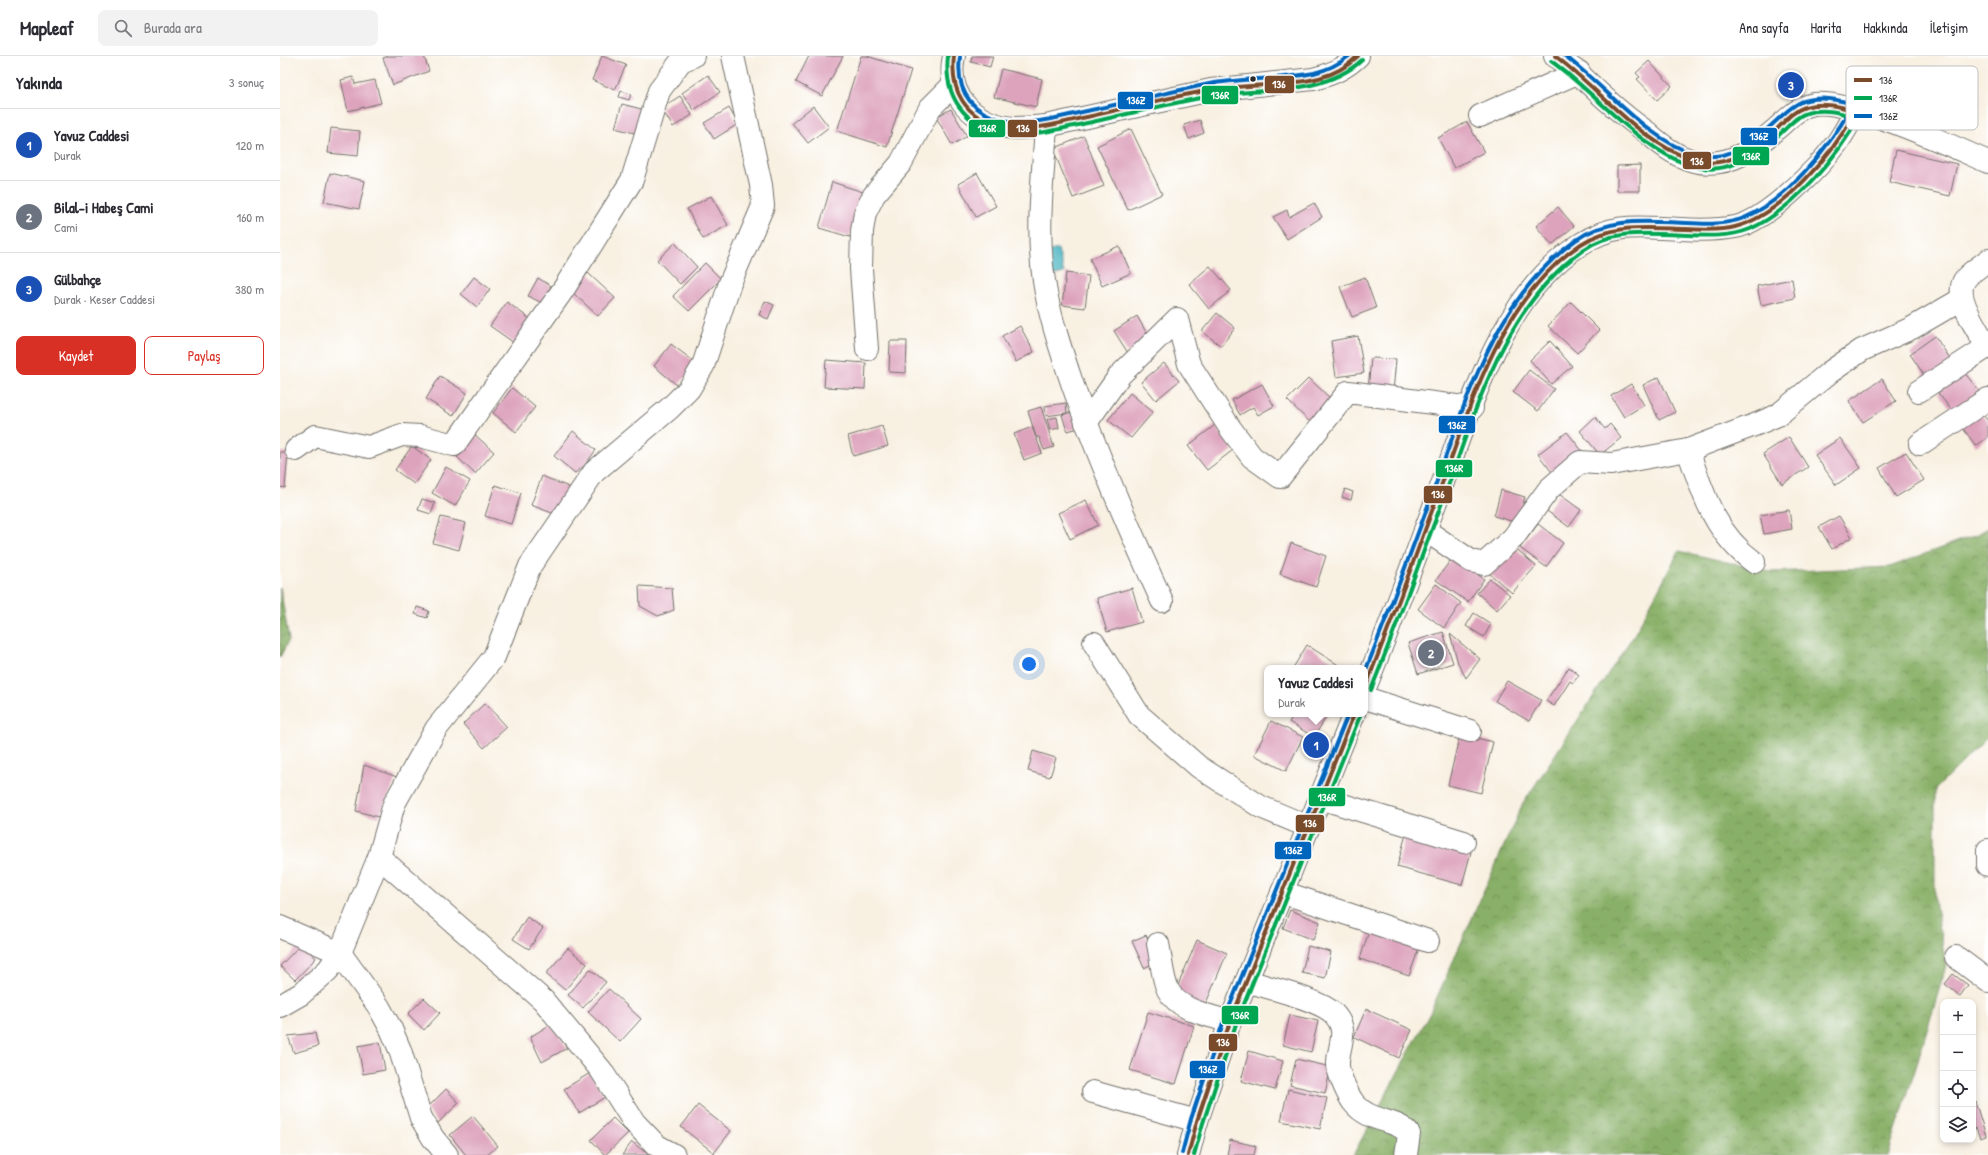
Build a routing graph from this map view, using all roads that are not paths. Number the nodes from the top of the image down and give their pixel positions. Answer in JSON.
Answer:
{"nodes":[{"id":1,"x":693,"y":56,"type":"edge"},
{"id":2,"x":733,"y":56,"type":"edge"},
{"id":3,"x":954,"y":56,"type":"edge"},
{"id":4,"x":1358,"y":56,"type":"edge"},
{"id":5,"x":1555,"y":56,"type":"edge"},
{"id":6,"x":1579,"y":72,"type":"junction"},
{"id":7,"x":953,"y":86,"type":"junction"},
{"id":8,"x":1846,"y":109,"type":"edge"},
{"id":9,"x":1480,"y":116,"type":"dead end"},
{"id":10,"x":1046,"y":126,"type":"junction"},
{"id":11,"x":1846,"y":128,"type":"edge"},
{"id":12,"x":1909,"y":130,"type":"edge"},
{"id":13,"x":1988,"y":162,"type":"edge"},
{"id":14,"x":1988,"y":260,"type":"edge"},
{"id":15,"x":1962,"y":299,"type":"junction"},
{"id":16,"x":1988,"y":348,"type":"edge"},
{"id":17,"x":866,"y":349,"type":"dead end"},
{"id":18,"x":1919,"y":391,"type":"dead end"},
{"id":19,"x":1988,"y":399,"type":"edge"},
{"id":20,"x":1472,"y":408,"type":"junction"},
{"id":21,"x":1086,"y":423,"type":"junction"},
{"id":22,"x":1920,"y":444,"type":"dead end"},
{"id":23,"x":296,"y":450,"type":"dead end"},
{"id":24,"x":1688,"y":450,"type":"junction"},
{"id":25,"x":1425,"y":530,"type":"junction"},
{"id":26,"x":1754,"y":562,"type":"dead end"},
{"id":27,"x":1162,"y":601,"type":"dead end"},
{"id":28,"x":1094,"y":643,"type":"dead end"},
{"id":29,"x":1368,"y":680,"type":"edge"},
{"id":30,"x":1368,"y":699,"type":"edge"},
{"id":31,"x":1353,"y":717,"type":"edge"},
{"id":32,"x":1470,"y":731,"type":"dead end"},
{"id":33,"x":1320,"y":798,"type":"junction"},
{"id":34,"x":1308,"y":827,"type":"junction"},
{"id":35,"x":1464,"y":842,"type":"dead end"},
{"id":36,"x":1988,"y":850,"type":"edge"},
{"id":37,"x":379,"y":857,"type":"junction"},
{"id":38,"x":1988,"y":865,"type":"edge"},
{"id":39,"x":1282,"y":892,"type":"junction"},
{"id":40,"x":280,"y":927,"type":"edge"},
{"id":41,"x":1428,"y":941,"type":"dead end"},
{"id":42,"x":1158,"y":944,"type":"dead end"},
{"id":43,"x":340,"y":952,"type":"junction"},
{"id":44,"x":1956,"y":957,"type":"dead end"},
{"id":45,"x":1248,"y":981,"type":"junction"},
{"id":46,"x":1988,"y":981,"type":"edge"},
{"id":47,"x":280,"y":1006,"type":"edge"},
{"id":48,"x":1230,"y":1022,"type":"junction"},
{"id":49,"x":1093,"y":1092,"type":"dead end"},
{"id":50,"x":1197,"y":1121,"type":"junction"},
{"id":51,"x":447,"y":1155,"type":"edge"},
{"id":52,"x":674,"y":1155,"type":"edge"},
{"id":53,"x":1188,"y":1155,"type":"edge"},
{"id":54,"x":1406,"y":1155,"type":"edge"}],
"edges":[{"from":1,"to":23,"type":"street"},
{"from":2,"to":37,"type":"street"},
{"from":3,"to":7,"type":"street"},
{"from":4,"to":10,"type":"street"},
{"from":5,"to":6,"type":"street"},
{"from":6,"to":8,"type":"street"},
{"from":6,"to":9,"type":"street"},
{"from":7,"to":10,"type":"street"},
{"from":7,"to":17,"type":"street"},
{"from":10,"to":21,"type":"street"},
{"from":11,"to":20,"type":"street"},
{"from":12,"to":13,"type":"street"},
{"from":14,"to":15,"type":"street"},
{"from":15,"to":16,"type":"street"},
{"from":15,"to":24,"type":"street"},
{"from":16,"to":18,"type":"street"},
{"from":19,"to":22,"type":"street"},
{"from":20,"to":21,"type":"street"},
{"from":20,"to":25,"type":"street"},
{"from":21,"to":27,"type":"street"},
{"from":24,"to":25,"type":"street"},
{"from":24,"to":26,"type":"street"},
{"from":25,"to":29,"type":"street"},
{"from":28,"to":34,"type":"street"},
{"from":30,"to":32,"type":"street"},
{"from":31,"to":33,"type":"street"},
{"from":33,"to":34,"type":"street"},
{"from":33,"to":35,"type":"street"},
{"from":34,"to":39,"type":"street"},
{"from":36,"to":38,"type":"street"},
{"from":37,"to":43,"type":"street"},
{"from":37,"to":52,"type":"street"},
{"from":39,"to":41,"type":"street"},
{"from":39,"to":45,"type":"street"},
{"from":40,"to":43,"type":"street"},
{"from":42,"to":48,"type":"street"},
{"from":43,"to":47,"type":"street"},
{"from":43,"to":51,"type":"street"},
{"from":44,"to":46,"type":"street"},
{"from":45,"to":48,"type":"street"},
{"from":45,"to":54,"type":"street"},
{"from":48,"to":50,"type":"street"},
{"from":49,"to":50,"type":"street"},
{"from":50,"to":53,"type":"street"}]}
